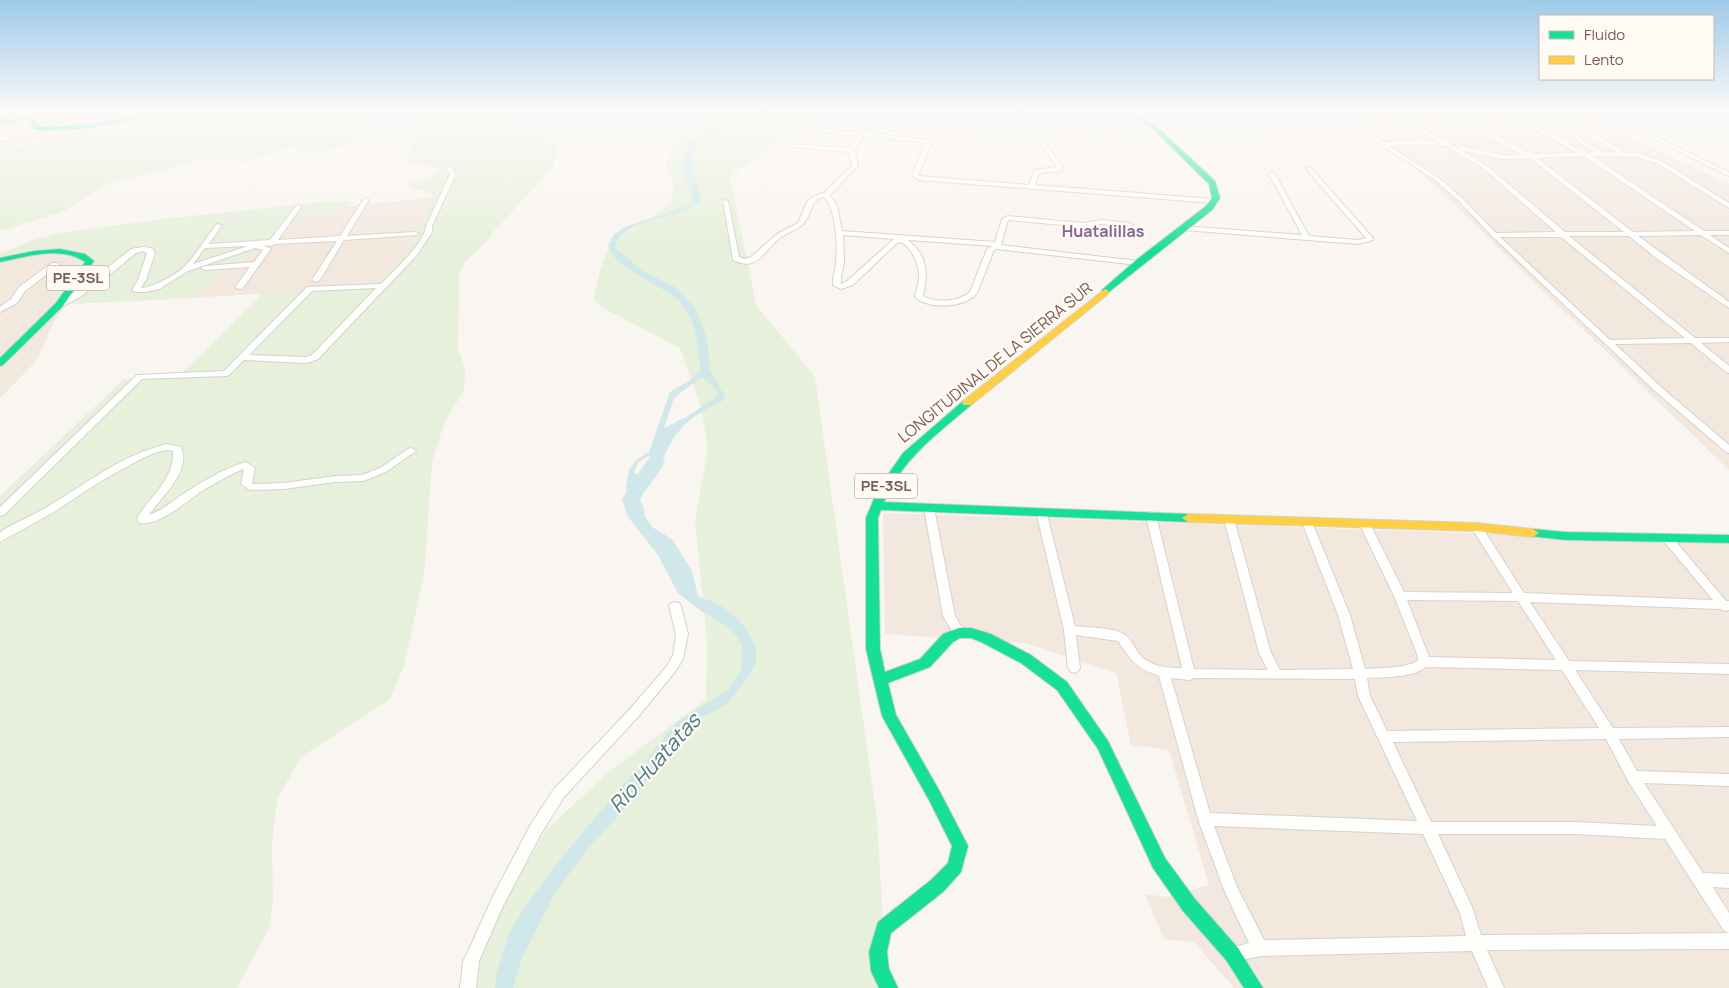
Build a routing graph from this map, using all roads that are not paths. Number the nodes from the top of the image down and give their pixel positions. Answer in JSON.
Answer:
{"nodes":[{"id":1,"x":854,"y":159,"type":"edge"},
{"id":2,"x":923,"y":159,"type":"edge"},
{"id":3,"x":1054,"y":159,"type":"edge"},
{"id":4,"x":1187,"y":159,"type":"edge"},
{"id":5,"x":1407,"y":159,"type":"edge"},
{"id":6,"x":1473,"y":159,"type":"edge"},
{"id":7,"x":1535,"y":159,"type":"edge"},
{"id":8,"x":1593,"y":159,"type":"edge"},
{"id":9,"x":1650,"y":159,"type":"edge"},
{"id":10,"x":1698,"y":159,"type":"edge"},
{"id":11,"x":449,"y":168,"type":"dead end"},
{"id":12,"x":1310,"y":169,"type":"dead end"},
{"id":13,"x":1272,"y":174,"type":"dead end"},
{"id":14,"x":1729,"y":174,"type":"edge"},
{"id":15,"x":1031,"y":187,"type":"junction"},
{"id":16,"x":826,"y":195,"type":"junction"},
{"id":17,"x":366,"y":200,"type":"dead end"},
{"id":18,"x":725,"y":200,"type":"dead end"},
{"id":19,"x":1214,"y":201,"type":"junction"},
{"id":20,"x":1729,"y":206,"type":"edge"},
{"id":21,"x":298,"y":207,"type":"dead end"},
{"id":22,"x":219,"y":225,"type":"dead end"},
{"id":23,"x":1130,"y":225,"type":"dead end"},
{"id":24,"x":1184,"y":228,"type":"junction"},
{"id":25,"x":838,"y":233,"type":"junction"},
{"id":26,"x":1729,"y":233,"type":"edge"},
{"id":27,"x":415,"y":234,"type":"dead end"},
{"id":28,"x":1631,"y":234,"type":"junction"},
{"id":29,"x":1564,"y":235,"type":"junction"},
{"id":30,"x":1705,"y":235,"type":"junction"},
{"id":31,"x":1494,"y":236,"type":"junction"},
{"id":32,"x":341,"y":238,"type":"junction"},
{"id":33,"x":1307,"y":238,"type":"junction"},
{"id":34,"x":273,"y":242,"type":"junction"},
{"id":35,"x":204,"y":246,"type":"junction"},
{"id":36,"x":997,"y":246,"type":"junction"},
{"id":37,"x":267,"y":249,"type":"junction"},
{"id":38,"x":1729,"y":251,"type":"edge"},
{"id":39,"x":0,"y":260,"type":"edge"},
{"id":40,"x":1138,"y":263,"type":"junction"},
{"id":41,"x":256,"y":264,"type":"junction"},
{"id":42,"x":55,"y":265,"type":"dead end"},
{"id":43,"x":186,"y":269,"type":"junction"},
{"id":44,"x":316,"y":280,"type":"dead end"},
{"id":45,"x":381,"y":286,"type":"junction"},
{"id":46,"x":239,"y":287,"type":"dead end"},
{"id":47,"x":59,"y":305,"type":"junction"},
{"id":48,"x":20,"y":306,"type":"dead end"},
{"id":49,"x":1729,"y":306,"type":"edge"},
{"id":50,"x":1,"y":308,"type":"edge"},
{"id":51,"x":1694,"y":340,"type":"junction"},
{"id":52,"x":1729,"y":340,"type":"edge"},
{"id":53,"x":1609,"y":342,"type":"junction"},
{"id":54,"x":243,"y":357,"type":"junction"},
{"id":55,"x":0,"y":363,"type":"edge"},
{"id":56,"x":1729,"y":370,"type":"edge"},
{"id":57,"x":1729,"y":450,"type":"edge"},
{"id":58,"x":411,"y":451,"type":"dead end"},
{"id":59,"x":876,"y":506,"type":"junction"},
{"id":60,"x":929,"y":508,"type":"junction"},
{"id":61,"x":1041,"y":511,"type":"junction"},
{"id":62,"x":0,"y":513,"type":"edge"},
{"id":63,"x":1151,"y":516,"type":"junction"},
{"id":64,"x":1229,"y":519,"type":"junction"},
{"id":65,"x":1307,"y":522,"type":"junction"},
{"id":66,"x":1366,"y":525,"type":"junction"},
{"id":67,"x":1476,"y":527,"type":"junction"},
{"id":68,"x":0,"y":538,"type":"edge"},
{"id":69,"x":1667,"y":539,"type":"junction"},
{"id":70,"x":1729,"y":539,"type":"edge"},
{"id":71,"x":1400,"y":596,"type":"junction"},
{"id":72,"x":1520,"y":597,"type":"junction"},
{"id":73,"x":674,"y":606,"type":"dead end"},
{"id":74,"x":1727,"y":607,"type":"edge"},
{"id":75,"x":1070,"y":630,"type":"junction"},
{"id":76,"x":959,"y":633,"type":"junction"},
{"id":77,"x":1424,"y":662,"type":"junction"},
{"id":78,"x":1564,"y":665,"type":"junction"},
{"id":79,"x":1074,"y":668,"type":"dead end"},
{"id":80,"x":1729,"y":669,"type":"edge"},
{"id":81,"x":1164,"y":673,"type":"junction"},
{"id":82,"x":1359,"y":674,"type":"junction"},
{"id":83,"x":1190,"y":675,"type":"junction"},
{"id":84,"x":1277,"y":675,"type":"junction"},
{"id":85,"x":880,"y":680,"type":"junction"},
{"id":86,"x":1729,"y":732,"type":"edge"},
{"id":87,"x":1609,"y":733,"type":"junction"},
{"id":88,"x":1383,"y":737,"type":"junction"},
{"id":89,"x":1633,"y":776,"type":"junction"},
{"id":90,"x":1729,"y":780,"type":"edge"},
{"id":91,"x":1205,"y":819,"type":"junction"},
{"id":92,"x":1427,"y":828,"type":"junction"},
{"id":93,"x":1670,"y":833,"type":"junction"},
{"id":94,"x":1700,"y":880,"type":"junction"},
{"id":95,"x":1729,"y":881,"type":"edge"},
{"id":96,"x":1729,"y":926,"type":"edge"},
{"id":97,"x":1729,"y":941,"type":"edge"},
{"id":98,"x":1476,"y":943,"type":"junction"},
{"id":99,"x":1260,"y":948,"type":"junction"},
{"id":100,"x":1232,"y":954,"type":"junction"},
{"id":101,"x":468,"y":988,"type":"edge"},
{"id":102,"x":889,"y":988,"type":"edge"},
{"id":103,"x":1254,"y":988,"type":"edge"},
{"id":104,"x":1496,"y":988,"type":"edge"}],
"edges":[{"from":1,"to":16,"type":"street"},
{"from":2,"to":15,"type":"street"},
{"from":3,"to":15,"type":"street"},
{"from":4,"to":19,"type":"main road"},
{"from":5,"to":31,"type":"street"},
{"from":6,"to":29,"type":"street"},
{"from":7,"to":28,"type":"street"},
{"from":8,"to":30,"type":"street"},
{"from":9,"to":20,"type":"street"},
{"from":10,"to":14,"type":"street"},
{"from":11,"to":45,"type":"street"},
{"from":12,"to":33,"type":"street"},
{"from":13,"to":33,"type":"street"},
{"from":15,"to":19,"type":"street"},
{"from":16,"to":18,"type":"street"},
{"from":16,"to":25,"type":"street"},
{"from":17,"to":32,"type":"street"},
{"from":19,"to":24,"type":"main road","name":"LONGITUDINAL DE LA SIERRA SUR","number":"PE-3SL"},
{"from":21,"to":34,"type":"street"},
{"from":22,"to":35,"type":"street"},
{"from":23,"to":36,"type":"street"},
{"from":24,"to":33,"type":"street"},
{"from":24,"to":40,"type":"main road","name":"LONGITUDINAL DE LA SIERRA SUR","number":"PE-3SL"},
{"from":25,"to":36,"type":"street"},
{"from":25,"to":36,"type":"street"},
{"from":26,"to":30,"type":"street"},
{"from":27,"to":32,"type":"street"},
{"from":28,"to":29,"type":"street"},
{"from":28,"to":30,"type":"street"},
{"from":28,"to":49,"type":"street"},
{"from":29,"to":31,"type":"street"},
{"from":29,"to":51,"type":"street"},
{"from":30,"to":38,"type":"street"},
{"from":31,"to":53,"type":"street"},
{"from":32,"to":34,"type":"street"},
{"from":32,"to":44,"type":"street"},
{"from":34,"to":35,"type":"street"},
{"from":34,"to":37,"type":"street"},
{"from":35,"to":43,"type":"street"},
{"from":36,"to":40,"type":"street"},
{"from":37,"to":41,"type":"street"},
{"from":37,"to":43,"type":"street"},
{"from":39,"to":47,"type":"main road","number":"PE-3SL"},
{"from":40,"to":59,"type":"main road","name":"LONGITUDINAL DE LA SIERRA SUR","number":"PE-3SL"},
{"from":41,"to":43,"type":"street"},
{"from":41,"to":46,"type":"street"},
{"from":42,"to":50,"type":"street"},
{"from":43,"to":47,"type":"street"},
{"from":45,"to":54,"type":"street"},
{"from":45,"to":54,"type":"street"},
{"from":47,"to":55,"type":"main road","number":"PE-3SL"},
{"from":48,"to":50,"type":"street"},
{"from":51,"to":52,"type":"street"},
{"from":51,"to":53,"type":"street"},
{"from":51,"to":56,"type":"street"},
{"from":53,"to":57,"type":"street"},
{"from":54,"to":62,"type":"street"},
{"from":58,"to":68,"type":"street"},
{"from":59,"to":60,"type":"main road"},
{"from":59,"to":85,"type":"main road","name":"LONGITUDINAL DE LA SIERRA SUR","number":"PE-3SL"},
{"from":60,"to":61,"type":"main road"},
{"from":60,"to":76,"type":"street"},
{"from":61,"to":63,"type":"main road"},
{"from":61,"to":75,"type":"street"},
{"from":63,"to":64,"type":"main road"},
{"from":63,"to":83,"type":"street"},
{"from":64,"to":65,"type":"main road"},
{"from":64,"to":84,"type":"street"},
{"from":65,"to":66,"type":"main road"},
{"from":65,"to":82,"type":"street"},
{"from":66,"to":67,"type":"main road"},
{"from":66,"to":71,"type":"street"},
{"from":67,"to":69,"type":"main road"},
{"from":67,"to":72,"type":"street"},
{"from":69,"to":70,"type":"main road"},
{"from":69,"to":74,"type":"street"},
{"from":71,"to":72,"type":"street"},
{"from":71,"to":77,"type":"street"},
{"from":72,"to":74,"type":"street"},
{"from":72,"to":78,"type":"street"},
{"from":73,"to":101,"type":"street"},
{"from":75,"to":79,"type":"street"},
{"from":75,"to":81,"type":"street"},
{"from":76,"to":85,"type":"main road"},
{"from":76,"to":100,"type":"main road"},
{"from":77,"to":78,"type":"street"},
{"from":77,"to":82,"type":"street"},
{"from":78,"to":80,"type":"street"},
{"from":78,"to":87,"type":"street"},
{"from":81,"to":83,"type":"street"},
{"from":81,"to":91,"type":"street"},
{"from":82,"to":84,"type":"street"},
{"from":82,"to":88,"type":"street"},
{"from":83,"to":84,"type":"street"},
{"from":85,"to":102,"type":"main road","name":"LONGITUDINAL DE LA SIERRA SUR","number":"PE-3SL"},
{"from":86,"to":87,"type":"street"},
{"from":87,"to":88,"type":"street"},
{"from":87,"to":89,"type":"street"},
{"from":88,"to":92,"type":"street"},
{"from":89,"to":90,"type":"street"},
{"from":89,"to":93,"type":"street"},
{"from":91,"to":92,"type":"street"},
{"from":91,"to":99,"type":"street"},
{"from":92,"to":93,"type":"street"},
{"from":92,"to":98,"type":"street"},
{"from":93,"to":94,"type":"street"},
{"from":94,"to":95,"type":"street"},
{"from":94,"to":96,"type":"street"},
{"from":97,"to":98,"type":"street"},
{"from":98,"to":99,"type":"street"},
{"from":98,"to":104,"type":"street"},
{"from":99,"to":100,"type":"street"},
{"from":100,"to":103,"type":"main road"}]}
